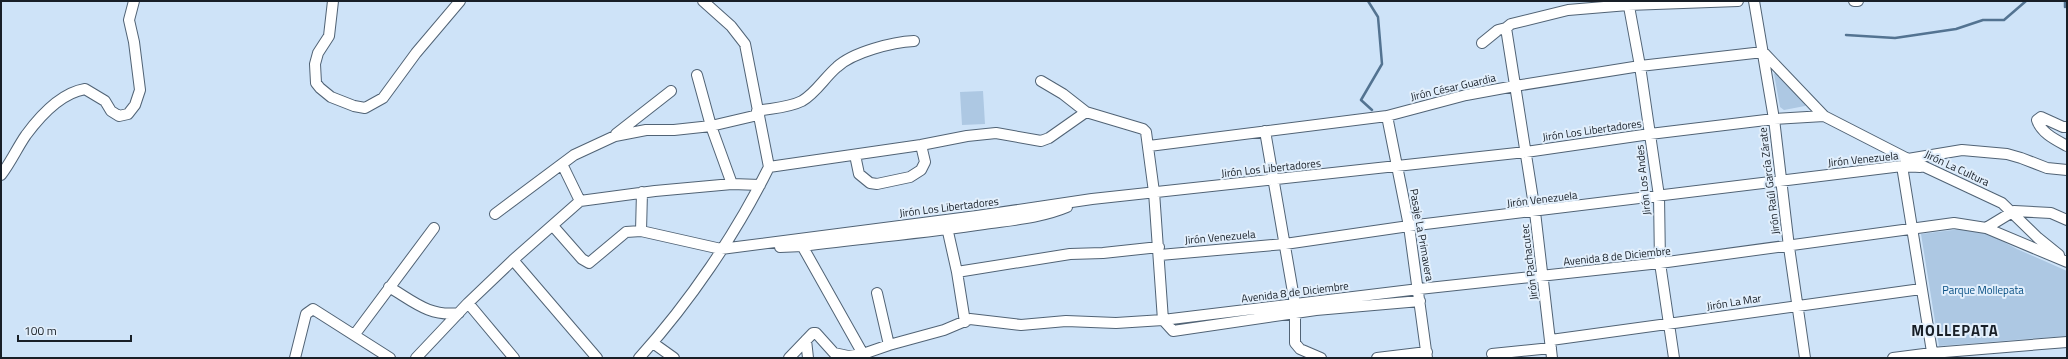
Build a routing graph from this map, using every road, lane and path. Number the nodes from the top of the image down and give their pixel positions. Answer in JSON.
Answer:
{"nodes":[{"id":1,"x":134,"y":1,"type":"edge"},
{"id":2,"x":333,"y":1,"type":"edge"},
{"id":3,"x":460,"y":1,"type":"edge"},
{"id":4,"x":703,"y":1,"type":"edge"},
{"id":5,"x":1738,"y":1,"type":"edge"},
{"id":6,"x":1754,"y":1,"type":"edge"},
{"id":7,"x":1854,"y":1,"type":"edge"},
{"id":8,"x":1858,"y":1,"type":"edge"},
{"id":9,"x":1628,"y":3,"type":"edge"},
{"id":10,"x":1509,"y":26,"type":"junction"},
{"id":11,"x":914,"y":41,"type":"dead end"},
{"id":12,"x":1482,"y":42,"type":"dead end"},
{"id":13,"x":1763,"y":52,"type":"junction"},
{"id":14,"x":1640,"y":66,"type":"junction"},
{"id":15,"x":697,"y":75,"type":"dead end"},
{"id":16,"x":1041,"y":81,"type":"dead end"},
{"id":17,"x":1515,"y":86,"type":"junction"},
{"id":18,"x":671,"y":91,"type":"dead end"},
{"id":19,"x":1086,"y":112,"type":"junction"},
{"id":20,"x":758,"y":113,"type":"junction"},
{"id":21,"x":1387,"y":116,"type":"junction"},
{"id":22,"x":1824,"y":116,"type":"junction"},
{"id":23,"x":1774,"y":119,"type":"junction"},
{"id":24,"x":711,"y":126,"type":"junction"},
{"id":25,"x":2067,"y":127,"type":"edge"},
{"id":26,"x":1265,"y":131,"type":"junction"},
{"id":27,"x":1650,"y":134,"type":"junction"},
{"id":28,"x":615,"y":136,"type":"junction"},
{"id":29,"x":921,"y":145,"type":"junction"},
{"id":30,"x":1149,"y":146,"type":"junction"},
{"id":31,"x":2067,"y":146,"type":"edge"},
{"id":32,"x":1526,"y":152,"type":"junction"},
{"id":33,"x":855,"y":155,"type":"junction"},
{"id":34,"x":1905,"y":163,"type":"junction"},
{"id":35,"x":562,"y":164,"type":"junction"},
{"id":36,"x":1398,"y":166,"type":"junction"},
{"id":37,"x":768,"y":167,"type":"junction"},
{"id":38,"x":2067,"y":170,"type":"edge"},
{"id":39,"x":1,"y":174,"type":"edge"},
{"id":40,"x":1275,"y":179,"type":"junction"},
{"id":41,"x":1781,"y":180,"type":"junction"},
{"id":42,"x":732,"y":184,"type":"junction"},
{"id":43,"x":760,"y":185,"type":"junction"},
{"id":44,"x":642,"y":192,"type":"junction"},
{"id":45,"x":1154,"y":192,"type":"junction"},
{"id":46,"x":1659,"y":196,"type":"junction"},
{"id":47,"x":580,"y":201,"type":"junction"},
{"id":48,"x":1535,"y":212,"type":"junction"},
{"id":49,"x":2012,"y":212,"type":"junction"},
{"id":50,"x":495,"y":214,"type":"dead end"},
{"id":51,"x":2067,"y":220,"type":"edge"},
{"id":52,"x":947,"y":225,"type":"junction"},
{"id":53,"x":552,"y":226,"type":"junction"},
{"id":54,"x":1409,"y":226,"type":"junction"},
{"id":55,"x":434,"y":228,"type":"dead end"},
{"id":56,"x":1986,"y":228,"type":"junction"},
{"id":57,"x":1914,"y":229,"type":"junction"},
{"id":58,"x":641,"y":231,"type":"junction"},
{"id":59,"x":801,"y":242,"type":"junction"},
{"id":60,"x":1285,"y":244,"type":"junction"},
{"id":61,"x":1789,"y":247,"type":"junction"},
{"id":62,"x":721,"y":249,"type":"junction"},
{"id":63,"x":1159,"y":251,"type":"junction"},
{"id":64,"x":513,"y":260,"type":"junction"},
{"id":65,"x":2067,"y":261,"type":"edge"},
{"id":66,"x":1660,"y":263,"type":"junction"},
{"id":67,"x":957,"y":272,"type":"junction"},
{"id":68,"x":1541,"y":277,"type":"junction"},
{"id":69,"x":389,"y":287,"type":"junction"},
{"id":70,"x":1419,"y":289,"type":"junction"},
{"id":71,"x":1922,"y":289,"type":"junction"},
{"id":72,"x":877,"y":293,"type":"dead end"},
{"id":73,"x":1420,"y":301,"type":"junction"},
{"id":74,"x":468,"y":304,"type":"junction"},
{"id":75,"x":1295,"y":304,"type":"junction"},
{"id":76,"x":1798,"y":305,"type":"junction"},
{"id":77,"x":459,"y":313,"type":"junction"},
{"id":78,"x":1295,"y":314,"type":"junction"},
{"id":79,"x":1164,"y":320,"type":"junction"},
{"id":80,"x":965,"y":322,"type":"junction"},
{"id":81,"x":1670,"y":324,"type":"junction"},
{"id":82,"x":355,"y":334,"type":"junction"},
{"id":83,"x":806,"y":340,"type":"junction"},
{"id":84,"x":2067,"y":342,"type":"edge"},
{"id":85,"x":653,"y":343,"type":"junction"},
{"id":86,"x":889,"y":344,"type":"junction"},
{"id":87,"x":1552,"y":349,"type":"edge"},
{"id":88,"x":863,"y":354,"type":"junction"},
{"id":89,"x":1492,"y":354,"type":"dead end"},
{"id":90,"x":1427,"y":355,"type":"edge"},
{"id":91,"x":1933,"y":355,"type":"edge"},
{"id":92,"x":295,"y":358,"type":"edge"},
{"id":93,"x":390,"y":358,"type":"edge"},
{"id":94,"x":416,"y":358,"type":"edge"},
{"id":95,"x":514,"y":358,"type":"edge"},
{"id":96,"x":597,"y":358,"type":"edge"},
{"id":97,"x":639,"y":358,"type":"edge"},
{"id":98,"x":674,"y":358,"type":"edge"},
{"id":99,"x":789,"y":358,"type":"edge"},
{"id":100,"x":808,"y":358,"type":"edge"},
{"id":101,"x":1321,"y":358,"type":"edge"},
{"id":102,"x":1377,"y":358,"type":"edge"},
{"id":103,"x":1674,"y":358,"type":"edge"},
{"id":104,"x":1805,"y":358,"type":"edge"},
{"id":105,"x":1893,"y":358,"type":"edge"}],
"edges":[{"from":1,"to":39,"type":"street"},
{"from":2,"to":3,"type":"street"},
{"from":4,"to":20,"type":"street"},
{"from":5,"to":9,"type":"street"},
{"from":6,"to":13,"type":"street","name":"Jirón Raúl García Zárate"},
{"from":7,"to":8,"type":"street"},
{"from":9,"to":10,"type":"street"},
{"from":9,"to":14,"type":"street","name":"Jirón Los Andes"},
{"from":10,"to":12,"type":"street"},
{"from":10,"to":17,"type":"street","name":"Jirón Pachacutec"},
{"from":11,"to":20,"type":"street"},
{"from":13,"to":14,"type":"street","name":"Jirón César Guardia"},
{"from":13,"to":22,"type":"street"},
{"from":13,"to":23,"type":"street","name":"Jirón Raúl García Zárate"},
{"from":14,"to":17,"type":"street","name":"Jirón César Guardia"},
{"from":14,"to":27,"type":"street","name":"Jirón Los Andes"},
{"from":15,"to":24,"type":"street"},
{"from":16,"to":19,"type":"street"},
{"from":17,"to":21,"type":"street","name":"Jirón César Guardia"},
{"from":17,"to":32,"type":"street","name":"Jirón Pachacutec"},
{"from":18,"to":28,"type":"street"},
{"from":19,"to":29,"type":"street"},
{"from":19,"to":30,"type":"street"},
{"from":20,"to":24,"type":"street"},
{"from":20,"to":37,"type":"street"},
{"from":21,"to":26,"type":"street","name":"Jirón César Guardia"},
{"from":21,"to":36,"type":"street","name":"Pasaje La Primavera"},
{"from":22,"to":23,"type":"street","name":"Jirón Los Libertadores"},
{"from":22,"to":34,"type":"street","name":"Jirón La Cultura"},
{"from":23,"to":27,"type":"street","name":"Jirón Los Libertadores"},
{"from":23,"to":41,"type":"street","name":"Jirón Raúl García Zárate"},
{"from":24,"to":28,"type":"street"},
{"from":24,"to":42,"type":"street"},
{"from":25,"to":31,"type":"street"},
{"from":26,"to":30,"type":"street","name":"Jirón César Guardia"},
{"from":26,"to":40,"type":"street"},
{"from":27,"to":32,"type":"street","name":"Jirón Los Libertadores"},
{"from":27,"to":46,"type":"street","name":"Jirón Los Andes"},
{"from":28,"to":35,"type":"street"},
{"from":29,"to":33,"type":"street"},
{"from":29,"to":33,"type":"street"},
{"from":30,"to":45,"type":"street"},
{"from":32,"to":36,"type":"street","name":"Jirón Los Libertadores"},
{"from":32,"to":48,"type":"street","name":"Jirón Pachacutec"},
{"from":33,"to":37,"type":"street"},
{"from":34,"to":38,"type":"street","name":"Jirón Venezuela"},
{"from":34,"to":41,"type":"street","name":"Jirón Venezuela"},
{"from":34,"to":49,"type":"street","name":"Jirón La Cultura"},
{"from":34,"to":57,"type":"street"},
{"from":35,"to":47,"type":"street"},
{"from":35,"to":50,"type":"street"},
{"from":36,"to":40,"type":"street","name":"Jirón Los Libertadores"},
{"from":36,"to":54,"type":"street","name":"Pasaje La Primavera"},
{"from":37,"to":43,"type":"street"},
{"from":40,"to":45,"type":"street","name":"Jirón Los Libertadores"},
{"from":40,"to":60,"type":"street"},
{"from":41,"to":46,"type":"street","name":"Jirón Venezuela"},
{"from":41,"to":61,"type":"street","name":"Jirón Raúl García Zárate"},
{"from":42,"to":43,"type":"street"},
{"from":42,"to":44,"type":"street"},
{"from":43,"to":62,"type":"street"},
{"from":44,"to":47,"type":"street"},
{"from":44,"to":58,"type":"street"},
{"from":45,"to":52,"type":"street","name":"Jirón Los Libertadores"},
{"from":45,"to":63,"type":"street"},
{"from":46,"to":48,"type":"street","name":"Jirón Venezuela"},
{"from":46,"to":66,"type":"street","name":"Jirón Los Andes"},
{"from":47,"to":53,"type":"street"},
{"from":48,"to":54,"type":"street","name":"Jirón Venezuela"},
{"from":48,"to":68,"type":"street","name":"Jirón Pachacutec"},
{"from":49,"to":51,"type":"street"},
{"from":49,"to":56,"type":"street"},
{"from":49,"to":65,"type":"street","name":"Jirón La Cultura"},
{"from":52,"to":59,"type":"street","name":"Jirón Los Libertadores"},
{"from":52,"to":67,"type":"street"},
{"from":53,"to":58,"type":"street"},
{"from":53,"to":64,"type":"street"},
{"from":54,"to":60,"type":"street","name":"Jirón Venezuela"},
{"from":54,"to":70,"type":"street","name":"Pasaje La Primavera"},
{"from":55,"to":69,"type":"street"},
{"from":56,"to":57,"type":"street","name":"Avenida 8 de Diciembre"},
{"from":56,"to":65,"type":"street","name":"Avenida 8 de Diciembre"},
{"from":57,"to":61,"type":"street","name":"Avenida 8 de Diciembre"},
{"from":57,"to":71,"type":"street"},
{"from":58,"to":62,"type":"street"},
{"from":59,"to":62,"type":"street","name":"Jirón Los Libertadores"},
{"from":59,"to":88,"type":"street"},
{"from":60,"to":63,"type":"street","name":"Jirón Venezuela"},
{"from":60,"to":75,"type":"street"},
{"from":61,"to":66,"type":"street","name":"Avenida 8 de Diciembre"},
{"from":61,"to":76,"type":"street","name":"Jirón Raúl García Zárate"},
{"from":62,"to":85,"type":"street"},
{"from":63,"to":67,"type":"street","name":"Jirón Venezuela"},
{"from":63,"to":79,"type":"street"},
{"from":64,"to":74,"type":"street"},
{"from":64,"to":96,"type":"street"},
{"from":66,"to":68,"type":"street","name":"Avenida 8 de Diciembre"},
{"from":66,"to":81,"type":"street","name":"Jirón Los Andes"},
{"from":67,"to":80,"type":"street"},
{"from":68,"to":70,"type":"street","name":"Avenida 8 de Diciembre"},
{"from":68,"to":87,"type":"street","name":"Jirón Pachacutec"},
{"from":69,"to":77,"type":"street"},
{"from":69,"to":82,"type":"street"},
{"from":70,"to":73,"type":"street","name":"Pasaje La Primavera"},
{"from":70,"to":75,"type":"street","name":"Avenida 8 de Diciembre"},
{"from":71,"to":76,"type":"street","name":"Jirón La Mar"},
{"from":71,"to":91,"type":"street"},
{"from":72,"to":86,"type":"street"},
{"from":73,"to":78,"type":"street"},
{"from":73,"to":90,"type":"street","name":"Pasaje La Primavera"},
{"from":74,"to":77,"type":"street"},
{"from":74,"to":95,"type":"street"},
{"from":75,"to":78,"type":"street"},
{"from":75,"to":79,"type":"street","name":"Avenida 8 de Diciembre"},
{"from":76,"to":81,"type":"street","name":"Jirón La Mar"},
{"from":76,"to":104,"type":"street","name":"Jirón Raúl García Zárate"},
{"from":77,"to":94,"type":"street"},
{"from":78,"to":79,"type":"street"},
{"from":78,"to":101,"type":"street"},
{"from":79,"to":80,"type":"street","name":"Avenida 8 de Diciembre"},
{"from":80,"to":86,"type":"street","name":"Avenida 8 de Diciembre"},
{"from":81,"to":87,"type":"street","name":"Jirón La Mar"},
{"from":81,"to":103,"type":"street","name":"Jirón Los Andes"},
{"from":82,"to":92,"type":"street"},
{"from":82,"to":93,"type":"street"},
{"from":83,"to":88,"type":"street","name":"Avenida 8 de Diciembre"},
{"from":83,"to":99,"type":"street"},
{"from":83,"to":100,"type":"street"},
{"from":84,"to":91,"type":"street"},
{"from":85,"to":97,"type":"street"},
{"from":85,"to":98,"type":"street"},
{"from":86,"to":88,"type":"street","name":"Avenida 8 de Diciembre"},
{"from":87,"to":89,"type":"street","name":"Jirón La Mar"},
{"from":90,"to":102,"type":"street"},
{"from":91,"to":105,"type":"street"}]}
